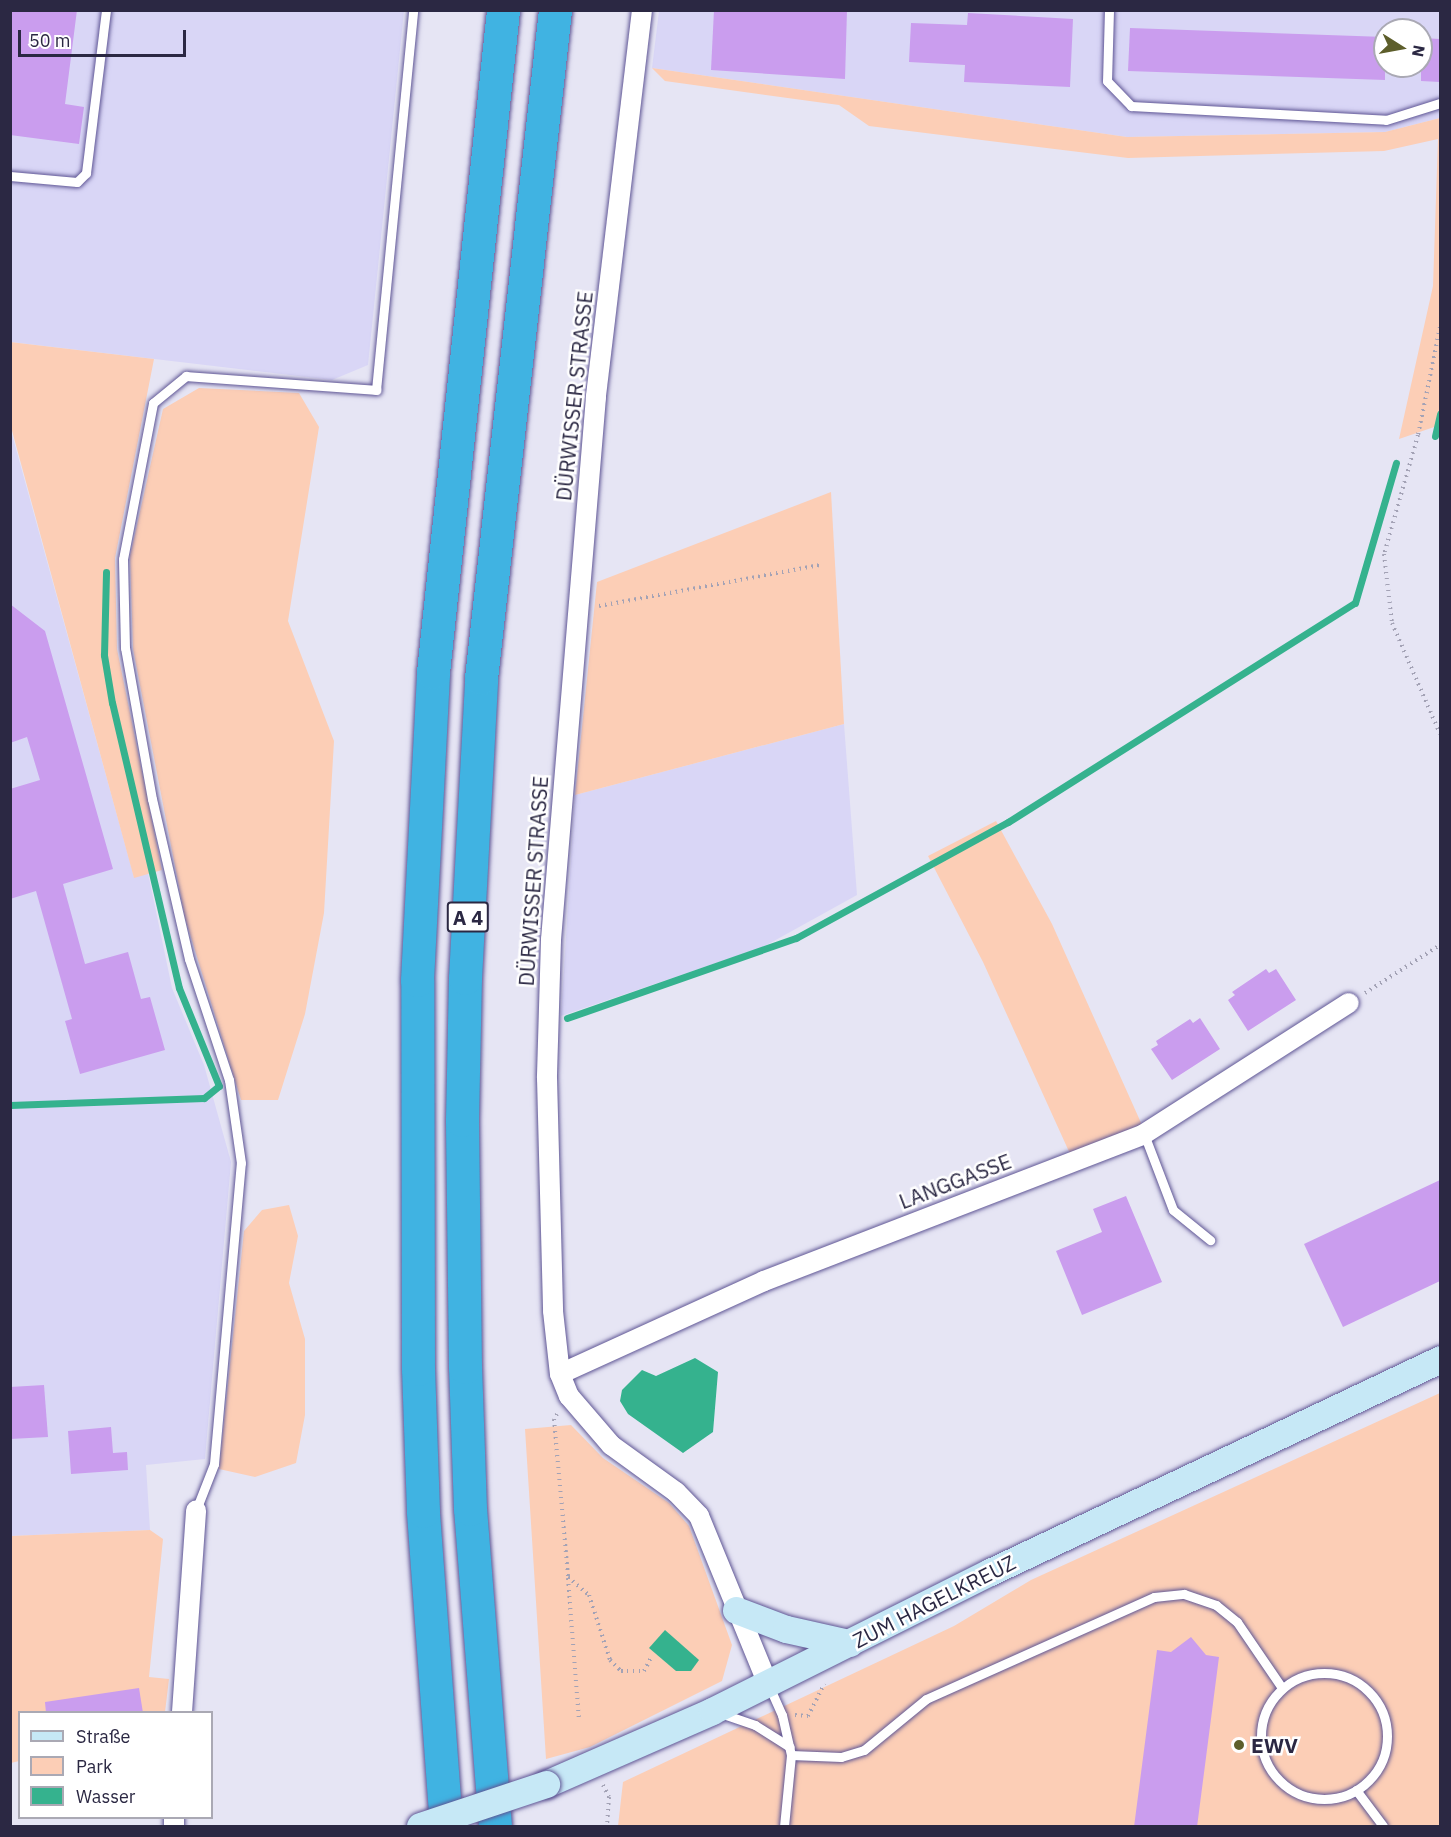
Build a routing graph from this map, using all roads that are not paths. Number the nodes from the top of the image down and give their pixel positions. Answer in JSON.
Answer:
{"nodes":[{"id":1,"x":106,"y":10,"type":"edge"},
{"id":2,"x":413,"y":10,"type":"edge"},
{"id":3,"x":503,"y":10,"type":"edge"},
{"id":4,"x":555,"y":10,"type":"edge"},
{"id":5,"x":642,"y":10,"type":"edge"},
{"id":6,"x":1109,"y":10,"type":"edge"},
{"id":7,"x":1440,"y":103,"type":"edge"},
{"id":8,"x":10,"y":176,"type":"edge"},
{"id":9,"x":1349,"y":1003,"type":"road end"},
{"id":10,"x":1144,"y":1134,"type":"junction"},
{"id":11,"x":1210,"y":1240,"type":"dead end"},
{"id":12,"x":1440,"y":1359,"type":"edge"},
{"id":13,"x":560,"y":1374,"type":"junction"},
{"id":14,"x":196,"y":1510,"type":"joint"},
{"id":15,"x":736,"y":1610,"type":"junction"},
{"id":16,"x":849,"y":1643,"type":"junction"},
{"id":17,"x":768,"y":1684,"type":"junction"},
{"id":18,"x":1282,"y":1688,"type":"junction"},
{"id":19,"x":182,"y":1711,"type":"edge"},
{"id":20,"x":712,"y":1711,"type":"junction"},
{"id":21,"x":791,"y":1751,"type":"junction"},
{"id":22,"x":1356,"y":1790,"type":"junction"},
{"id":23,"x":420,"y":1827,"type":"edge"},
{"id":24,"x":446,"y":1827,"type":"edge"},
{"id":25,"x":495,"y":1827,"type":"edge"},
{"id":26,"x":784,"y":1827,"type":"edge"},
{"id":27,"x":1383,"y":1827,"type":"edge"}],
"edges":[{"from":1,"to":8,"type":"lane"},
{"from":2,"to":14,"type":"lane"},
{"from":3,"to":24,"type":"highway","number":"A 4"},
{"from":4,"to":25,"type":"highway","number":"A 4"},
{"from":5,"to":13,"type":"street","name":"DÜRWISSER STRASSE"},
{"from":6,"to":7,"type":"lane"},
{"from":9,"to":10,"type":"street","name":"LANGGASSE"},
{"from":10,"to":11,"type":"lane"},
{"from":10,"to":13,"type":"street","name":"LANGGASSE"},
{"from":12,"to":16,"type":"street","name":"ZUM HAGELKREUZ"},
{"from":13,"to":15,"type":"street","name":"DÜRWISSER STRASSE"},
{"from":14,"to":19,"type":"street"},
{"from":15,"to":16,"type":"street"},
{"from":15,"to":17,"type":"street","name":"DÜRWISSER STRASSE"},
{"from":16,"to":17,"type":"street","name":"ZUM HAGELKREUZ"},
{"from":17,"to":20,"type":"street","name":"ZUM HAGELKREUZ"},
{"from":17,"to":21,"type":"lane"},
{"from":18,"to":21,"type":"lane"},
{"from":18,"to":22,"type":"lane"},
{"from":18,"to":22,"type":"lane"},
{"from":20,"to":21,"type":"lane"},
{"from":20,"to":23,"type":"street","name":"ZUM HAGELKREUZ","bridge":true},
{"from":21,"to":26,"type":"lane"},
{"from":22,"to":27,"type":"lane"}]}
